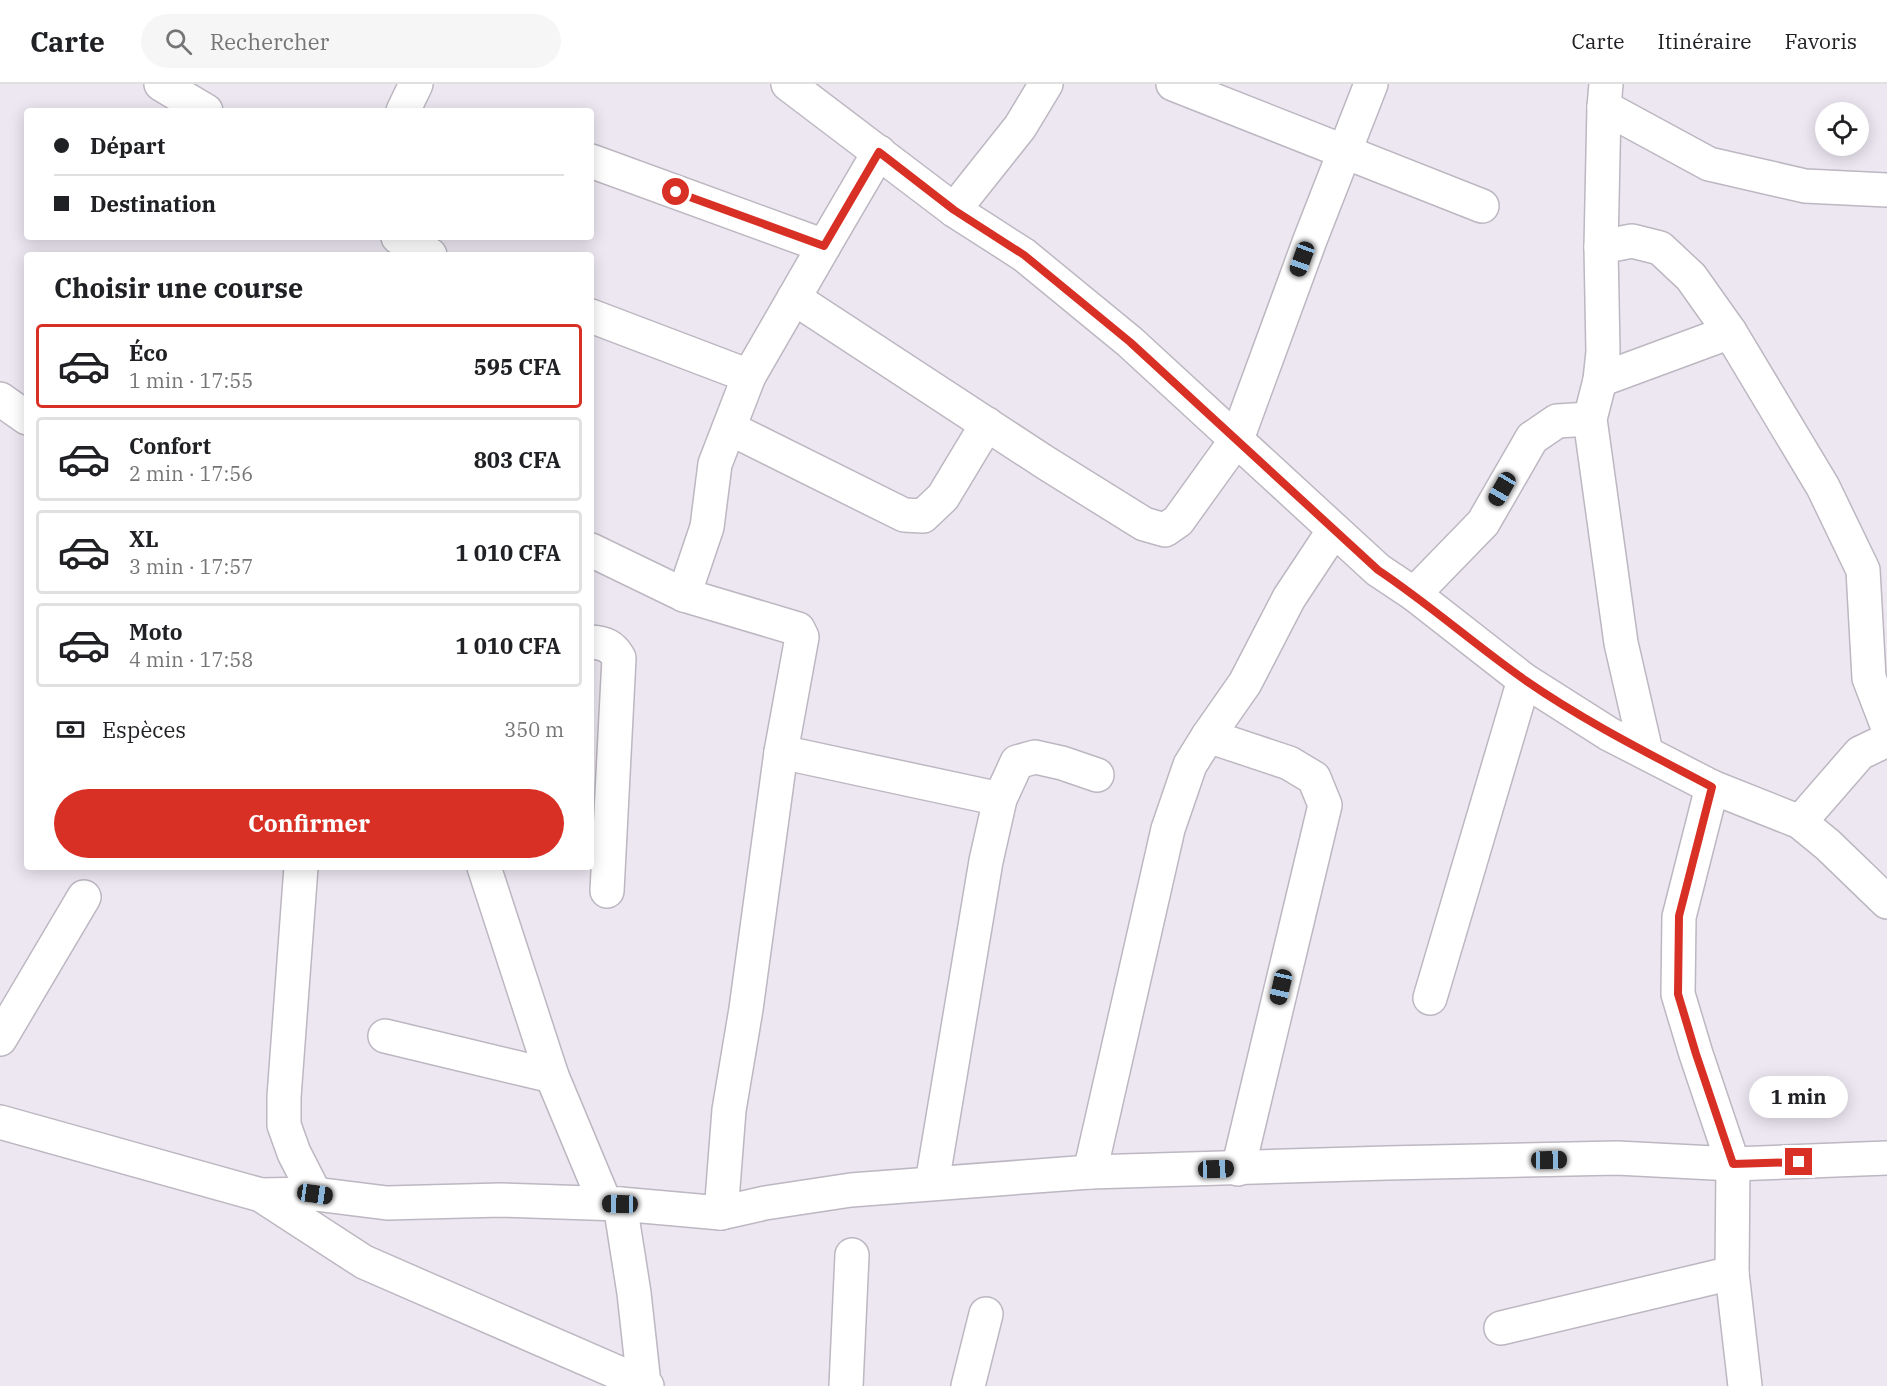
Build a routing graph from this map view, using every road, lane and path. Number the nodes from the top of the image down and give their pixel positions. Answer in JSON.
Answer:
{"nodes":[{"id":1,"x":161,"y":84,"type":"edge"},
{"id":2,"x":416,"y":84,"type":"edge"},
{"id":3,"x":788,"y":84,"type":"edge"},
{"id":4,"x":1046,"y":84,"type":"edge"},
{"id":5,"x":1173,"y":84,"type":"edge"},
{"id":6,"x":1371,"y":84,"type":"edge"},
{"id":7,"x":824,"y":95,"type":"edge"},
{"id":8,"x":1605,"y":95,"type":"edge"},
{"id":9,"x":201,"y":108,"type":"edge"},
{"id":10,"x":405,"y":108,"type":"edge"},
{"id":11,"x":879,"y":152,"type":"junction"},
{"id":12,"x":1345,"y":152,"type":"junction"},
{"id":13,"x":594,"y":162,"type":"edge"},
{"id":14,"x":1887,"y":190,"type":"edge"},
{"id":15,"x":1482,"y":206,"type":"dead end"},
{"id":16,"x":954,"y":210,"type":"junction"},
{"id":17,"x":824,"y":246,"type":"junction"},
{"id":18,"x":1601,"y":248,"type":"junction"},
{"id":19,"x":794,"y":298,"type":"junction"},
{"id":20,"x":594,"y":317,"type":"edge"},
{"id":21,"x":1730,"y":332,"type":"junction"},
{"id":22,"x":748,"y":376,"type":"junction"},
{"id":23,"x":1600,"y":380,"type":"junction"},
{"id":24,"x":0,"y":399,"type":"edge"},
{"id":25,"x":24,"y":416,"type":"edge"},
{"id":26,"x":1590,"y":419,"type":"junction"},
{"id":27,"x":987,"y":424,"type":"junction"},
{"id":28,"x":729,"y":428,"type":"junction"},
{"id":29,"x":1237,"y":439,"type":"junction"},
{"id":30,"x":1334,"y":530,"type":"junction"},
{"id":31,"x":594,"y":551,"type":"edge"},
{"id":32,"x":1875,"y":570,"type":"edge"},
{"id":33,"x":1414,"y":594,"type":"junction"},
{"id":34,"x":684,"y":595,"type":"junction"},
{"id":35,"x":594,"y":642,"type":"edge"},
{"id":36,"x":1524,"y":680,"type":"junction"},
{"id":37,"x":1887,"y":725,"type":"edge"},
{"id":38,"x":1208,"y":736,"type":"junction"},
{"id":39,"x":1887,"y":740,"type":"edge"},
{"id":40,"x":781,"y":752,"type":"junction"},
{"id":41,"x":1646,"y":752,"type":"junction"},
{"id":42,"x":1097,"y":775,"type":"dead end"},
{"id":43,"x":1712,"y":787,"type":"junction"},
{"id":44,"x":1000,"y":799,"type":"junction"},
{"id":45,"x":1800,"y":822,"type":"junction"},
{"id":46,"x":301,"y":870,"type":"edge"},
{"id":47,"x":485,"y":870,"type":"edge"},
{"id":48,"x":607,"y":891,"type":"dead end"},
{"id":49,"x":84,"y":897,"type":"dead end"},
{"id":50,"x":1887,"y":902,"type":"edge"},
{"id":51,"x":1430,"y":998,"type":"dead end"},
{"id":52,"x":385,"y":1036,"type":"dead end"},
{"id":53,"x":0,"y":1039,"type":"edge"},
{"id":54,"x":552,"y":1076,"type":"junction"},
{"id":55,"x":0,"y":1122,"type":"edge"},
{"id":56,"x":1887,"y":1158,"type":"edge"},
{"id":57,"x":1733,"y":1164,"type":"junction"},
{"id":58,"x":1238,"y":1169,"type":"junction"},
{"id":59,"x":1090,"y":1172,"type":"junction"},
{"id":60,"x":932,"y":1183,"type":"junction"},
{"id":61,"x":315,"y":1194,"type":"junction"},
{"id":62,"x":261,"y":1195,"type":"junction"},
{"id":63,"x":613,"y":1204,"type":"junction"},
{"id":64,"x":721,"y":1213,"type":"junction"},
{"id":65,"x":852,"y":1255,"type":"dead end"},
{"id":66,"x":1732,"y":1273,"type":"junction"},
{"id":67,"x":986,"y":1314,"type":"dead end"},
{"id":68,"x":1501,"y":1328,"type":"dead end"},
{"id":69,"x":645,"y":1385,"type":"edge"},
{"id":70,"x":846,"y":1386,"type":"edge"},
{"id":71,"x":968,"y":1386,"type":"edge"},
{"id":72,"x":1745,"y":1386,"type":"edge"}],
"edges":[{"from":1,"to":9,"type":"street"},
{"from":2,"to":10,"type":"street"},
{"from":3,"to":7,"type":"street"},
{"from":4,"to":16,"type":"street"},
{"from":5,"to":12,"type":"street"},
{"from":6,"to":12,"type":"street"},
{"from":7,"to":11,"type":"street"},
{"from":8,"to":14,"type":"street"},
{"from":8,"to":18,"type":"street"},
{"from":11,"to":16,"type":"street"},
{"from":11,"to":17,"type":"street"},
{"from":12,"to":15,"type":"street"},
{"from":12,"to":29,"type":"street"},
{"from":13,"to":17,"type":"street"},
{"from":16,"to":29,"type":"street"},
{"from":17,"to":19,"type":"street"},
{"from":18,"to":21,"type":"street"},
{"from":18,"to":23,"type":"street"},
{"from":19,"to":22,"type":"street"},
{"from":19,"to":27,"type":"street"},
{"from":20,"to":22,"type":"street"},
{"from":21,"to":23,"type":"street"},
{"from":21,"to":32,"type":"street"},
{"from":22,"to":28,"type":"street"},
{"from":23,"to":26,"type":"street"},
{"from":24,"to":25,"type":"street"},
{"from":26,"to":33,"type":"street"},
{"from":26,"to":41,"type":"street"},
{"from":27,"to":28,"type":"street"},
{"from":27,"to":29,"type":"street"},
{"from":28,"to":34,"type":"street"},
{"from":29,"to":30,"type":"street"},
{"from":30,"to":33,"type":"street"},
{"from":30,"to":38,"type":"street"},
{"from":31,"to":34,"type":"street"},
{"from":32,"to":37,"type":"street"},
{"from":33,"to":36,"type":"street"},
{"from":34,"to":40,"type":"street"},
{"from":35,"to":48,"type":"street"},
{"from":36,"to":41,"type":"street"},
{"from":36,"to":51,"type":"street"},
{"from":38,"to":58,"type":"street"},
{"from":38,"to":59,"type":"street"},
{"from":39,"to":45,"type":"street"},
{"from":40,"to":44,"type":"street"},
{"from":40,"to":64,"type":"street"},
{"from":41,"to":43,"type":"street"},
{"from":42,"to":44,"type":"street"},
{"from":43,"to":45,"type":"street"},
{"from":43,"to":57,"type":"street"},
{"from":44,"to":60,"type":"street"},
{"from":45,"to":50,"type":"street"},
{"from":46,"to":61,"type":"street"},
{"from":47,"to":54,"type":"street"},
{"from":49,"to":53,"type":"street"},
{"from":52,"to":54,"type":"street"},
{"from":54,"to":63,"type":"street"},
{"from":55,"to":62,"type":"street"},
{"from":56,"to":57,"type":"street"},
{"from":57,"to":58,"type":"street"},
{"from":57,"to":66,"type":"street"},
{"from":58,"to":59,"type":"street"},
{"from":59,"to":60,"type":"street"},
{"from":60,"to":64,"type":"street"},
{"from":61,"to":62,"type":"street"},
{"from":61,"to":63,"type":"street"},
{"from":62,"to":69,"type":"street"},
{"from":63,"to":64,"type":"street"},
{"from":63,"to":69,"type":"street"},
{"from":65,"to":70,"type":"street"},
{"from":66,"to":68,"type":"street"},
{"from":66,"to":72,"type":"street"},
{"from":67,"to":71,"type":"street"}]}
